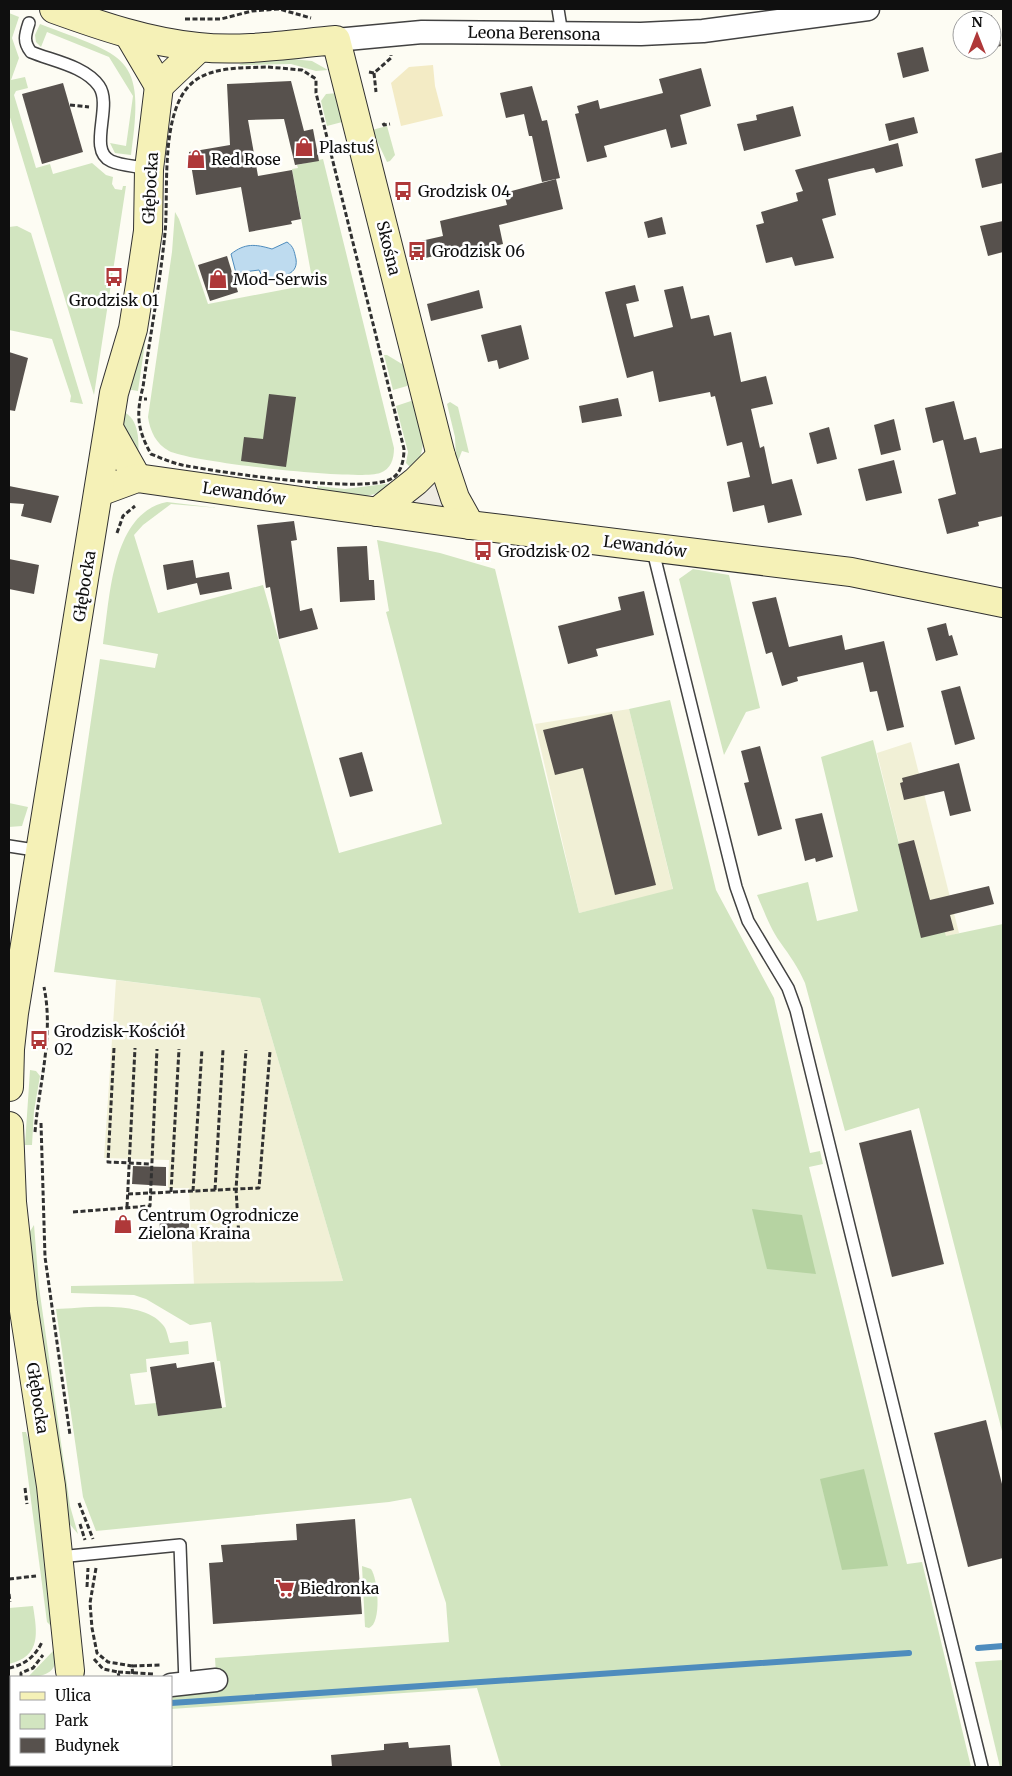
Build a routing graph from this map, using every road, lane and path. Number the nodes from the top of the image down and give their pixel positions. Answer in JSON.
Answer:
{"nodes":[{"id":1,"x":54,"y":9,"type":"edge"},
{"id":2,"x":562,"y":9,"type":"edge"},
{"id":3,"x":868,"y":9,"type":"edge"},
{"id":4,"x":777,"y":16,"type":"edge"},
{"id":5,"x":317,"y":18,"type":"dead end"},
{"id":6,"x":180,"y":20,"type":"dead end"},
{"id":7,"x":29,"y":23,"type":"dead end"},
{"id":8,"x":562,"y":34,"type":"junction"},
{"id":9,"x":129,"y":36,"type":"junction"},
{"id":10,"x":336,"y":40,"type":"junction"},
{"id":11,"x":199,"y":48,"type":"junction"},
{"id":12,"x":390,"y":48,"type":"dead end"},
{"id":13,"x":366,"y":72,"type":"dead end"},
{"id":14,"x":374,"y":73,"type":"junction"},
{"id":15,"x":316,"y":79,"type":"dead end"},
{"id":16,"x":159,"y":86,"type":"junction"},
{"id":17,"x":92,"y":100,"type":"dead end"},
{"id":18,"x":378,"y":100,"type":"dead end"},
{"id":19,"x":70,"y":105,"type":"dead end"},
{"id":20,"x":382,"y":117,"type":"dead end"},
{"id":21,"x":390,"y":124,"type":"dead end"},
{"id":22,"x":149,"y":169,"type":"junction"},
{"id":23,"x":109,"y":428,"type":"junction"},
{"id":24,"x":441,"y":456,"type":"junction"},
{"id":25,"x":395,"y":477,"type":"dead end"},
{"id":26,"x":137,"y":478,"type":"junction"},
{"id":27,"x":99,"y":492,"type":"junction"},
{"id":28,"x":377,"y":512,"type":"junction"},
{"id":29,"x":470,"y":525,"type":"junction"},
{"id":30,"x":652,"y":547,"type":"junction"},
{"id":31,"x":1003,"y":603,"type":"edge"},
{"id":32,"x":9,"y":846,"type":"edge"},
{"id":33,"x":41,"y":851,"type":"junction"},
{"id":34,"x":114,"y":1048,"type":"dead end"},
{"id":35,"x":135,"y":1048,"type":"dead end"},
{"id":36,"x":157,"y":1049,"type":"dead end"},
{"id":37,"x":179,"y":1049,"type":"dead end"},
{"id":38,"x":202,"y":1049,"type":"dead end"},
{"id":39,"x":223,"y":1050,"type":"dead end"},
{"id":40,"x":246,"y":1050,"type":"dead end"},
{"id":41,"x":270,"y":1051,"type":"dead end"},
{"id":42,"x":9,"y":1087,"type":"edge"},
{"id":43,"x":41,"y":1123,"type":"dead end"},
{"id":44,"x":9,"y":1126,"type":"edge"},
{"id":45,"x":129,"y":1163,"type":"junction"},
{"id":46,"x":151,"y":1164,"type":"junction"},
{"id":47,"x":236,"y":1189,"type":"junction"},
{"id":48,"x":215,"y":1190,"type":"junction"},
{"id":49,"x":193,"y":1191,"type":"junction"},
{"id":50,"x":150,"y":1192,"type":"junction"},
{"id":51,"x":170,"y":1192,"type":"junction"},
{"id":52,"x":128,"y":1194,"type":"junction"},
{"id":53,"x":127,"y":1207,"type":"junction"},
{"id":54,"x":73,"y":1212,"type":"dead end"},
{"id":55,"x":239,"y":1238,"type":"dead end"},
{"id":56,"x":71,"y":1443,"type":"dead end"},
{"id":57,"x":24,"y":1488,"type":"dead end"},
{"id":58,"x":78,"y":1496,"type":"dead end"},
{"id":59,"x":27,"y":1508,"type":"dead end"},
{"id":60,"x":96,"y":1554,"type":"junction"},
{"id":61,"x":46,"y":1561,"type":"junction"},
{"id":62,"x":36,"y":1576,"type":"junction"},
{"id":63,"x":9,"y":1579,"type":"edge"},
{"id":64,"x":38,"y":1583,"type":"dead end"},
{"id":65,"x":9,"y":1594,"type":"edge"},
{"id":66,"x":10,"y":1602,"type":"edge"},
{"id":67,"x":42,"y":1639,"type":"dead end"},
{"id":68,"x":9,"y":1668,"type":"edge"},
{"id":69,"x":118,"y":1672,"type":"dead end"},
{"id":70,"x":132,"y":1672,"type":"junction"},
{"id":71,"x":15,"y":1673,"type":"dead end"},
{"id":72,"x":21,"y":1673,"type":"dead end"},
{"id":73,"x":71,"y":1675,"type":"edge"},
{"id":74,"x":133,"y":1676,"type":"edge"},
{"id":75,"x":149,"y":1676,"type":"edge"},
{"id":76,"x":171,"y":1676,"type":"edge"},
{"id":77,"x":216,"y":1680,"type":"dead end"},
{"id":78,"x":172,"y":1681,"type":"edge"},
{"id":79,"x":982,"y":1767,"type":"edge"}],
"edges":[{"from":1,"to":9,"type":"street","name":"Leona Berensona"},
{"from":2,"to":8,"type":"lane"},
{"from":3,"to":4,"type":"street","name":"Leona Berensona"},
{"from":4,"to":8,"type":"street","name":"Leona Berensona"},
{"from":5,"to":6,"type":"path"},
{"from":7,"to":22,"type":"lane"},
{"from":8,"to":10,"type":"street","name":"Leona Berensona"},
{"from":9,"to":11,"type":"street","name":"Leona Berensona"},
{"from":9,"to":16,"type":"street"},
{"from":10,"to":11,"type":"street","name":"Leona Berensona"},
{"from":10,"to":24,"type":"street","name":"Skośna"},
{"from":11,"to":16,"type":"street"},
{"from":12,"to":14,"type":"path"},
{"from":13,"to":14,"type":"path"},
{"from":14,"to":18,"type":"path"},
{"from":15,"to":25,"type":"path"},
{"from":16,"to":22,"type":"street","name":"Głębocka"},
{"from":17,"to":19,"type":"path"},
{"from":20,"to":21,"type":"path"},
{"from":22,"to":23,"type":"street","name":"Głębocka"},
{"from":23,"to":26,"type":"street"},
{"from":23,"to":27,"type":"street","name":"Głębocka"},
{"from":24,"to":28,"type":"street"},
{"from":24,"to":29,"type":"street","name":"Skośna"},
{"from":26,"to":27,"type":"street","name":"Lewandów"},
{"from":26,"to":28,"type":"street","name":"Lewandów"},
{"from":27,"to":33,"type":"street","name":"Głębocka"},
{"from":28,"to":29,"type":"street","name":"Lewandów"},
{"from":29,"to":30,"type":"street","name":"Lewandów"},
{"from":30,"to":31,"type":"street","name":"Lewandów"},
{"from":30,"to":79,"type":"lane"},
{"from":32,"to":33,"type":"lane"},
{"from":33,"to":42,"type":"street","name":"Głębocka"},
{"from":34,"to":45,"type":"path"},
{"from":35,"to":45,"type":"path"},
{"from":36,"to":46,"type":"path"},
{"from":37,"to":51,"type":"path"},
{"from":38,"to":49,"type":"path"},
{"from":39,"to":48,"type":"path"},
{"from":40,"to":47,"type":"path"},
{"from":41,"to":47,"type":"path"},
{"from":43,"to":56,"type":"path"},
{"from":44,"to":61,"type":"street","name":"Głębocka"},
{"from":45,"to":46,"type":"path"},
{"from":45,"to":52,"type":"path"},
{"from":46,"to":50,"type":"path"},
{"from":47,"to":48,"type":"path"},
{"from":47,"to":55,"type":"path"},
{"from":48,"to":49,"type":"path"},
{"from":49,"to":51,"type":"path"},
{"from":50,"to":51,"type":"path"},
{"from":50,"to":52,"type":"path"},
{"from":50,"to":53,"type":"path"},
{"from":52,"to":53,"type":"path"},
{"from":53,"to":54,"type":"path"},
{"from":57,"to":59,"type":"path"},
{"from":58,"to":60,"type":"path"},
{"from":60,"to":61,"type":"lane"},
{"from":60,"to":70,"type":"path"},
{"from":60,"to":76,"type":"lane"},
{"from":61,"to":62,"type":"path"},
{"from":61,"to":73,"type":"street","name":"Głębocka"},
{"from":62,"to":63,"type":"path"},
{"from":62,"to":64,"type":"path"},
{"from":65,"to":66,"type":"path"},
{"from":67,"to":68,"type":"path"},
{"from":69,"to":70,"type":"path"},
{"from":70,"to":74,"type":"path"},
{"from":70,"to":75,"type":"path"},
{"from":71,"to":72,"type":"path"},
{"from":77,"to":78,"type":"street"}]}
